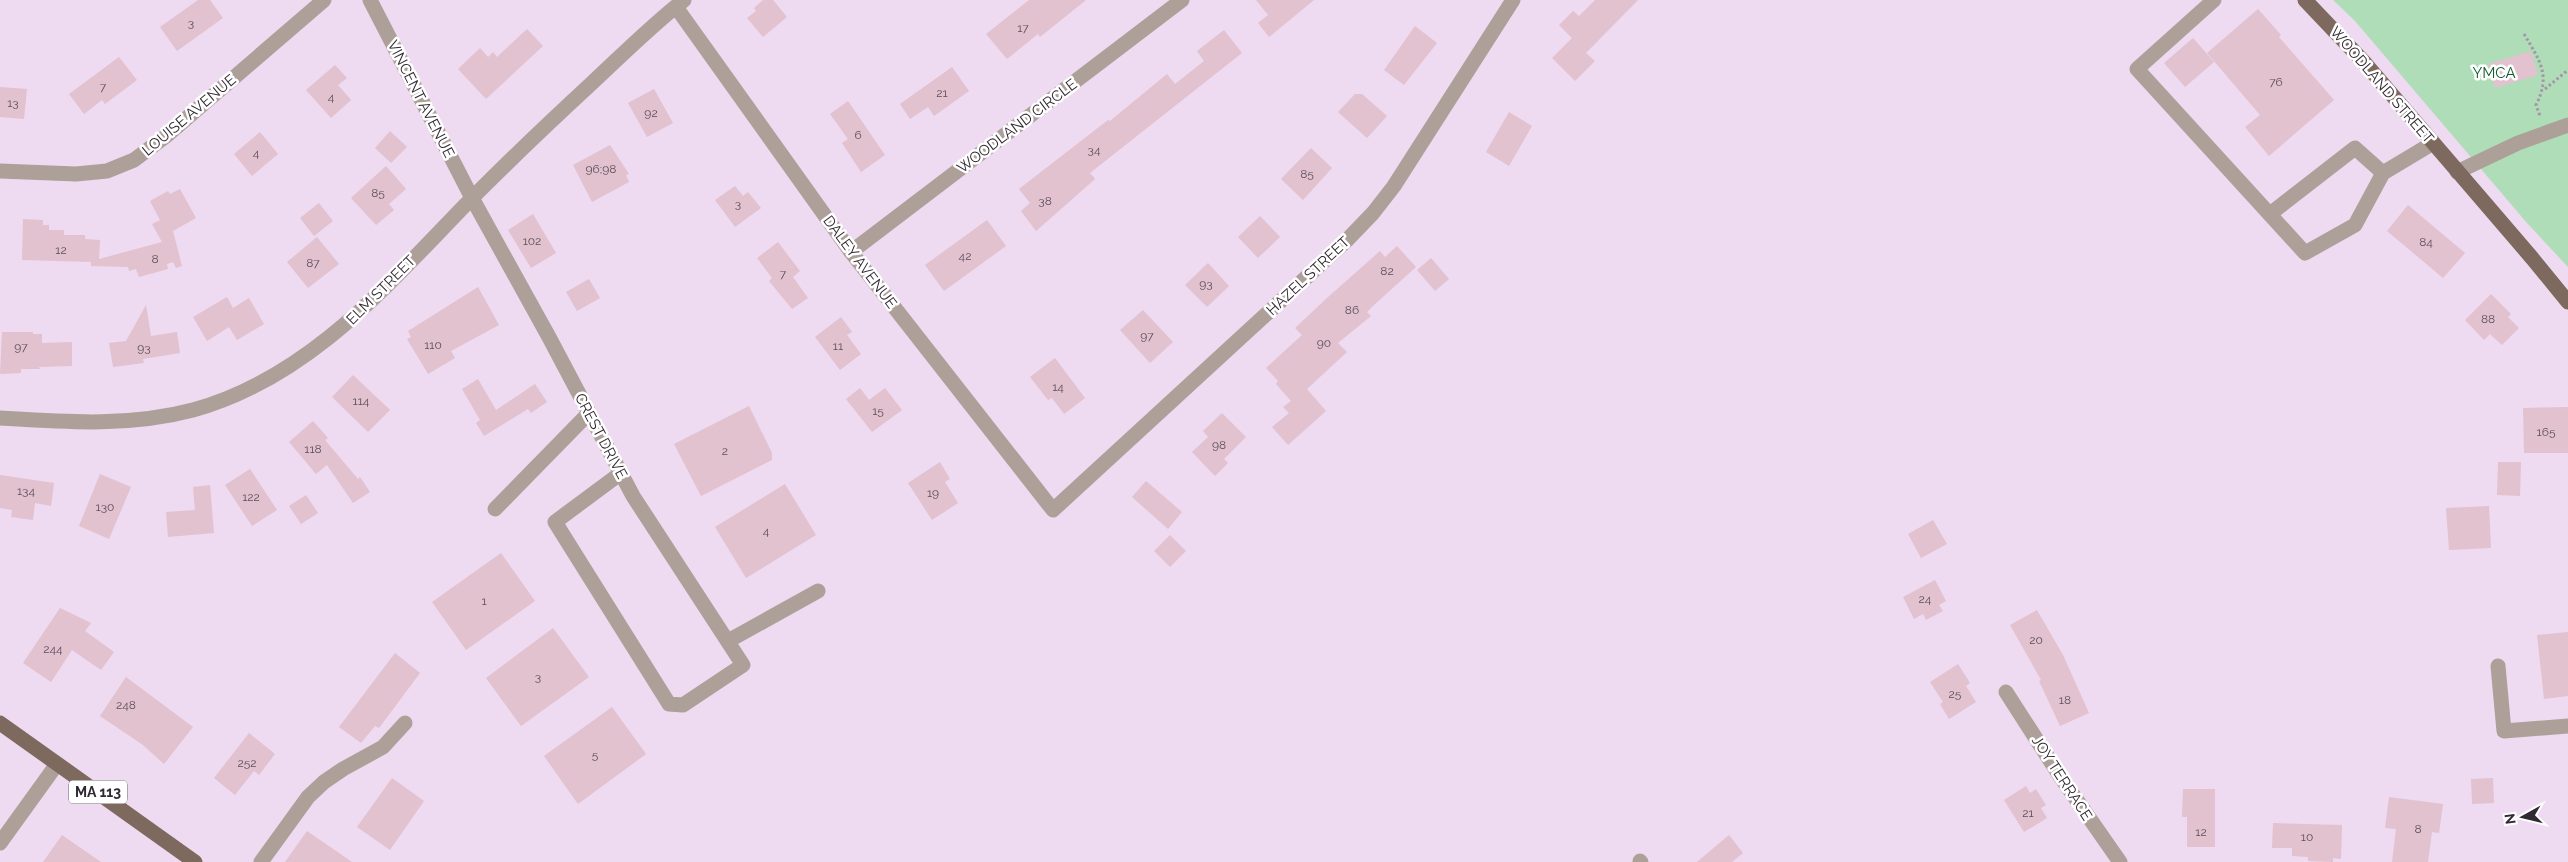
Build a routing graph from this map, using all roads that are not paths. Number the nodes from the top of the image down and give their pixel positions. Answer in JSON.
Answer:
{"nodes":[{"id":1,"x":324,"y":0,"type":"edge"},
{"id":2,"x":370,"y":0,"type":"edge"},
{"id":3,"x":1182,"y":0,"type":"edge"},
{"id":4,"x":1513,"y":0,"type":"edge"},
{"id":5,"x":2214,"y":0,"type":"edge"},
{"id":6,"x":2305,"y":0,"type":"edge"},
{"id":7,"x":680,"y":4,"type":"edge"},
{"id":8,"x":2568,"y":125,"type":"edge"},
{"id":9,"x":2433,"y":143,"type":"junction"},
{"id":10,"x":0,"y":170,"type":"edge"},
{"id":11,"x":2458,"y":172,"type":"junction"},
{"id":12,"x":2383,"y":173,"type":"junction"},
{"id":13,"x":472,"y":198,"type":"junction"},
{"id":14,"x":2270,"y":214,"type":"junction"},
{"id":15,"x":851,"y":252,"type":"junction"},
{"id":16,"x":2563,"y":291,"type":"edge"},
{"id":17,"x":2568,"y":302,"type":"edge"},
{"id":18,"x":590,"y":413,"type":"junction"},
{"id":19,"x":0,"y":418,"type":"edge"},
{"id":20,"x":621,"y":473,"type":"junction"},
{"id":21,"x":495,"y":509,"type":"dead end"},
{"id":22,"x":1053,"y":510,"type":"joint"},
{"id":23,"x":818,"y":592,"type":"dead end"},
{"id":24,"x":728,"y":641,"type":"junction"},
{"id":25,"x":2498,"y":666,"type":"dead end"},
{"id":26,"x":2006,"y":692,"type":"dead end"},
{"id":27,"x":0,"y":723,"type":"edge"},
{"id":28,"x":405,"y":723,"type":"dead end"},
{"id":29,"x":2568,"y":726,"type":"edge"},
{"id":30,"x":57,"y":764,"type":"junction"},
{"id":31,"x":0,"y":843,"type":"edge"},
{"id":32,"x":195,"y":862,"type":"edge"},
{"id":33,"x":261,"y":862,"type":"edge"},
{"id":34,"x":2120,"y":862,"type":"edge"}],
"edges":[{"from":1,"to":10,"type":"street","name":"LOUISE AVENUE"},
{"from":2,"to":13,"type":"street","name":"VINCENT AVENUE"},
{"from":3,"to":15,"type":"street","name":"WOODLAND CIRCLE"},
{"from":4,"to":22,"type":"street","name":"HAZEL STREET"},
{"from":5,"to":14,"type":"street"},
{"from":6,"to":9,"type":"main road","name":"WOODLAND STREET"},
{"from":7,"to":13,"type":"street","name":"ELM STREET"},
{"from":7,"to":15,"type":"street","name":"DALEY AVENUE"},
{"from":8,"to":11,"type":"street"},
{"from":9,"to":11,"type":"main road","name":"WOODLAND STREET"},
{"from":9,"to":12,"type":"street"},
{"from":11,"to":16,"type":"main road","name":"WOODLAND STREET"},
{"from":12,"to":14,"type":"street"},
{"from":12,"to":14,"type":"street"},
{"from":13,"to":18,"type":"street","name":"CREST DRIVE"},
{"from":13,"to":19,"type":"street","name":"ELM STREET"},
{"from":15,"to":22,"type":"street","name":"DALEY AVENUE"},
{"from":16,"to":17,"type":"main road","name":"WOODLAND STREET"},
{"from":18,"to":20,"type":"street","name":"CREST DRIVE"},
{"from":18,"to":21,"type":"street"},
{"from":20,"to":24,"type":"street","name":"CREST DRIVE"},
{"from":20,"to":24,"type":"street","name":"CREST DRIVE"},
{"from":23,"to":24,"type":"street"},
{"from":25,"to":29,"type":"street"},
{"from":26,"to":34,"type":"street","name":"JOY TERRACE"},
{"from":27,"to":30,"type":"main road","number":"MA 113"},
{"from":28,"to":33,"type":"street"},
{"from":30,"to":31,"type":"street"},
{"from":30,"to":32,"type":"main road","number":"MA 113"}]}
